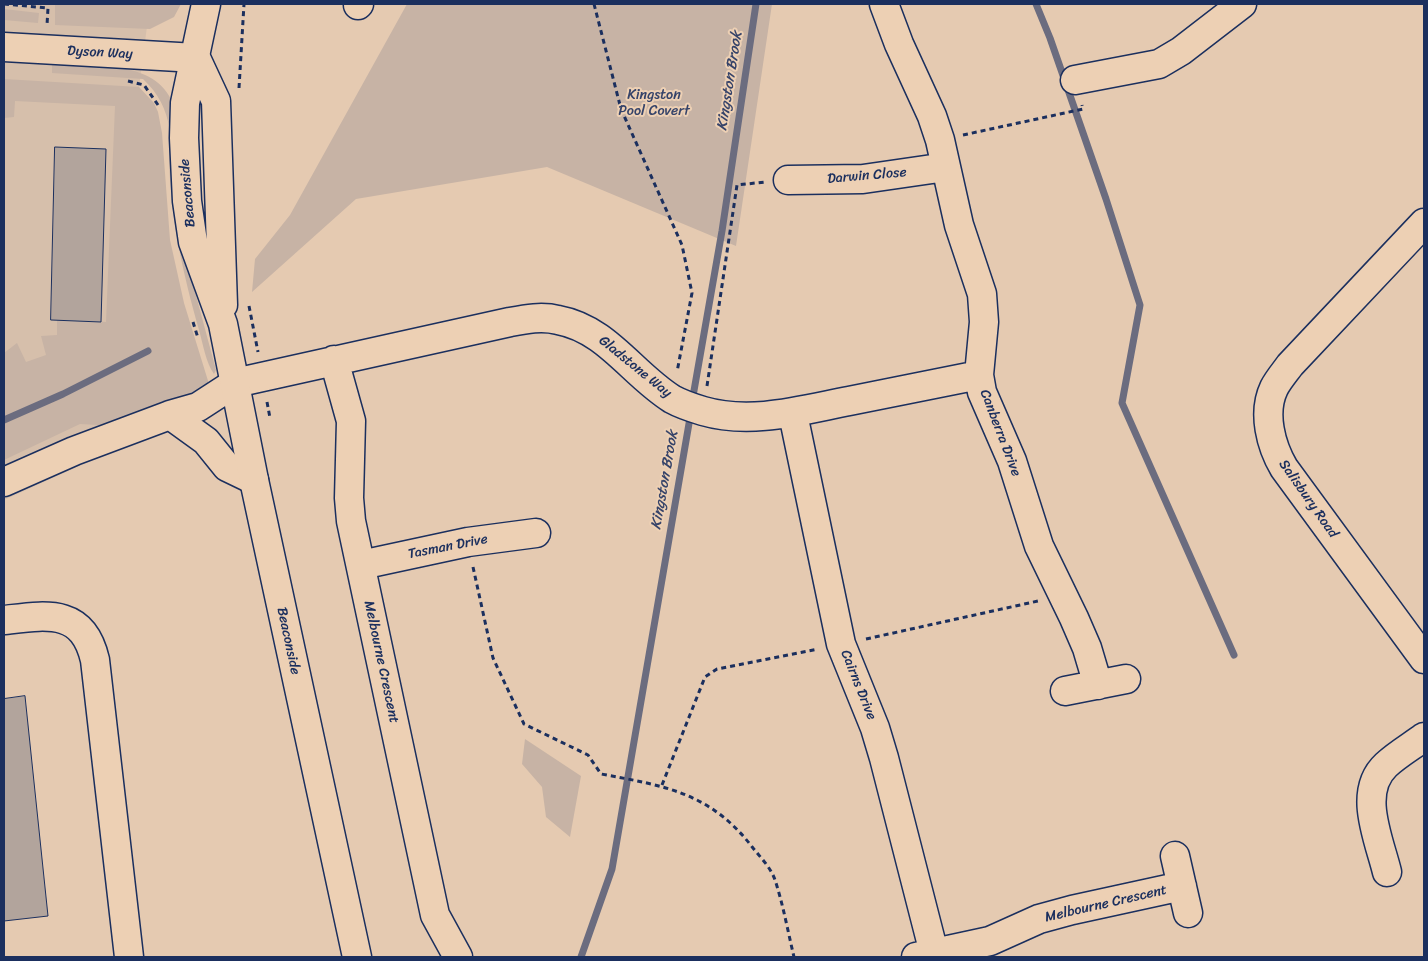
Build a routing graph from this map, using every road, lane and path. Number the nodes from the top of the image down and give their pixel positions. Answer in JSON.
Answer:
{"nodes":[{"id":1,"x":4,"y":4,"type":"edge"},
{"id":2,"x":206,"y":4,"type":"edge"},
{"id":3,"x":594,"y":4,"type":"edge"},
{"id":4,"x":884,"y":4,"type":"edge"},
{"id":5,"x":1242,"y":4,"type":"edge"},
{"id":6,"x":47,"y":21,"type":"dead end"},
{"id":7,"x":4,"y":47,"type":"edge"},
{"id":8,"x":196,"y":58,"type":"junction"},
{"id":9,"x":1075,"y":80,"type":"dead end"},
{"id":10,"x":1083,"y":109,"type":"dead end"},
{"id":11,"x":940,"y":140,"type":"junction"},
{"id":12,"x":946,"y":167,"type":"junction"},
{"id":13,"x":788,"y":180,"type":"joint"},
{"id":14,"x":1424,"y":222,"type":"edge"},
{"id":15,"x":334,"y":360,"type":"junction"},
{"id":16,"x":979,"y":375,"type":"junction"},
{"id":17,"x":235,"y":383,"type":"junction"},
{"id":18,"x":672,"y":399,"type":"junction"},
{"id":19,"x":711,"y":412,"type":"junction"},
{"id":20,"x":793,"y":414,"type":"junction"},
{"id":21,"x":170,"y":415,"type":"junction"},
{"id":22,"x":254,"y":480,"type":"junction"},
{"id":23,"x":4,"y":482,"type":"edge"},
{"id":24,"x":536,"y":533,"type":"dead end"},
{"id":25,"x":468,"y":542,"type":"junction"},
{"id":26,"x":361,"y":564,"type":"junction"},
{"id":27,"x":1062,"y":595,"type":"junction"},
{"id":28,"x":4,"y":620,"type":"edge"},
{"id":29,"x":841,"y":644,"type":"junction"},
{"id":30,"x":1424,"y":659,"type":"edge"},
{"id":31,"x":1126,"y":679,"type":"dead end"},
{"id":32,"x":1098,"y":685,"type":"junction"},
{"id":33,"x":1065,"y":691,"type":"dead end"},
{"id":34,"x":1424,"y":737,"type":"edge"},
{"id":35,"x":662,"y":785,"type":"junction"},
{"id":36,"x":1175,"y":856,"type":"dead end"},
{"id":37,"x":1387,"y":872,"type":"dead end"},
{"id":38,"x":1182,"y":886,"type":"junction"},
{"id":39,"x":1188,"y":913,"type":"dead end"},
{"id":40,"x":925,"y":955,"type":"edge"},
{"id":41,"x":129,"y":957,"type":"edge"},
{"id":42,"x":357,"y":957,"type":"edge"},
{"id":43,"x":458,"y":957,"type":"edge"},
{"id":44,"x":794,"y":957,"type":"edge"}],
"edges":[{"from":1,"to":6,"type":"path"},
{"from":2,"to":8,"type":"main road","name":"Beaconside"},
{"from":3,"to":18,"type":"path"},
{"from":4,"to":11,"type":"main road","name":"Canberra Drive"},
{"from":5,"to":9,"type":"main road"},
{"from":7,"to":8,"type":"main road","name":"Dyson Way"},
{"from":8,"to":17,"type":"main road","name":"Beaconside"},
{"from":10,"to":11,"type":"path"},
{"from":11,"to":12,"type":"main road","name":"Canberra Drive"},
{"from":12,"to":13,"type":"main road","name":"Darwin Close"},
{"from":12,"to":16,"type":"main road","name":"Canberra Drive"},
{"from":13,"to":19,"type":"path"},
{"from":14,"to":30,"type":"main road","name":"Salisbury Road"},
{"from":15,"to":17,"type":"main road","name":"Gladstone Way"},
{"from":15,"to":18,"type":"main road","name":"Gladstone Way"},
{"from":15,"to":26,"type":"main road","name":"Melbourne Crescent"},
{"from":16,"to":20,"type":"main road","name":"Gladstone Way"},
{"from":16,"to":27,"type":"main road","name":"Canberra Drive"},
{"from":17,"to":21,"type":"main road","name":"Gladstone Way"},
{"from":17,"to":22,"type":"main road","name":"Beaconside"},
{"from":18,"to":19,"type":"main road","name":"Gladstone Way"},
{"from":19,"to":20,"type":"main road","name":"Gladstone Way"},
{"from":20,"to":29,"type":"main road","name":"Cairns Drive"},
{"from":21,"to":22,"type":"main road"},
{"from":21,"to":23,"type":"main road","name":"Gladstone Way"},
{"from":22,"to":42,"type":"main road","name":"Beaconside"},
{"from":24,"to":25,"type":"main road","name":"Tasman Drive"},
{"from":25,"to":26,"type":"main road","name":"Tasman Drive"},
{"from":25,"to":35,"type":"path"},
{"from":26,"to":43,"type":"main road","name":"Melbourne Crescent"},
{"from":27,"to":29,"type":"path"},
{"from":27,"to":32,"type":"main road","name":"Canberra Drive"},
{"from":28,"to":41,"type":"main road"},
{"from":29,"to":35,"type":"path"},
{"from":29,"to":40,"type":"main road","name":"Cairns Drive"},
{"from":31,"to":32,"type":"main road"},
{"from":32,"to":33,"type":"main road"},
{"from":34,"to":37,"type":"main road"},
{"from":35,"to":44,"type":"path"},
{"from":36,"to":38,"type":"main road"},
{"from":38,"to":39,"type":"main road"},
{"from":38,"to":40,"type":"main road","name":"Melbourne Crescent"}]}
